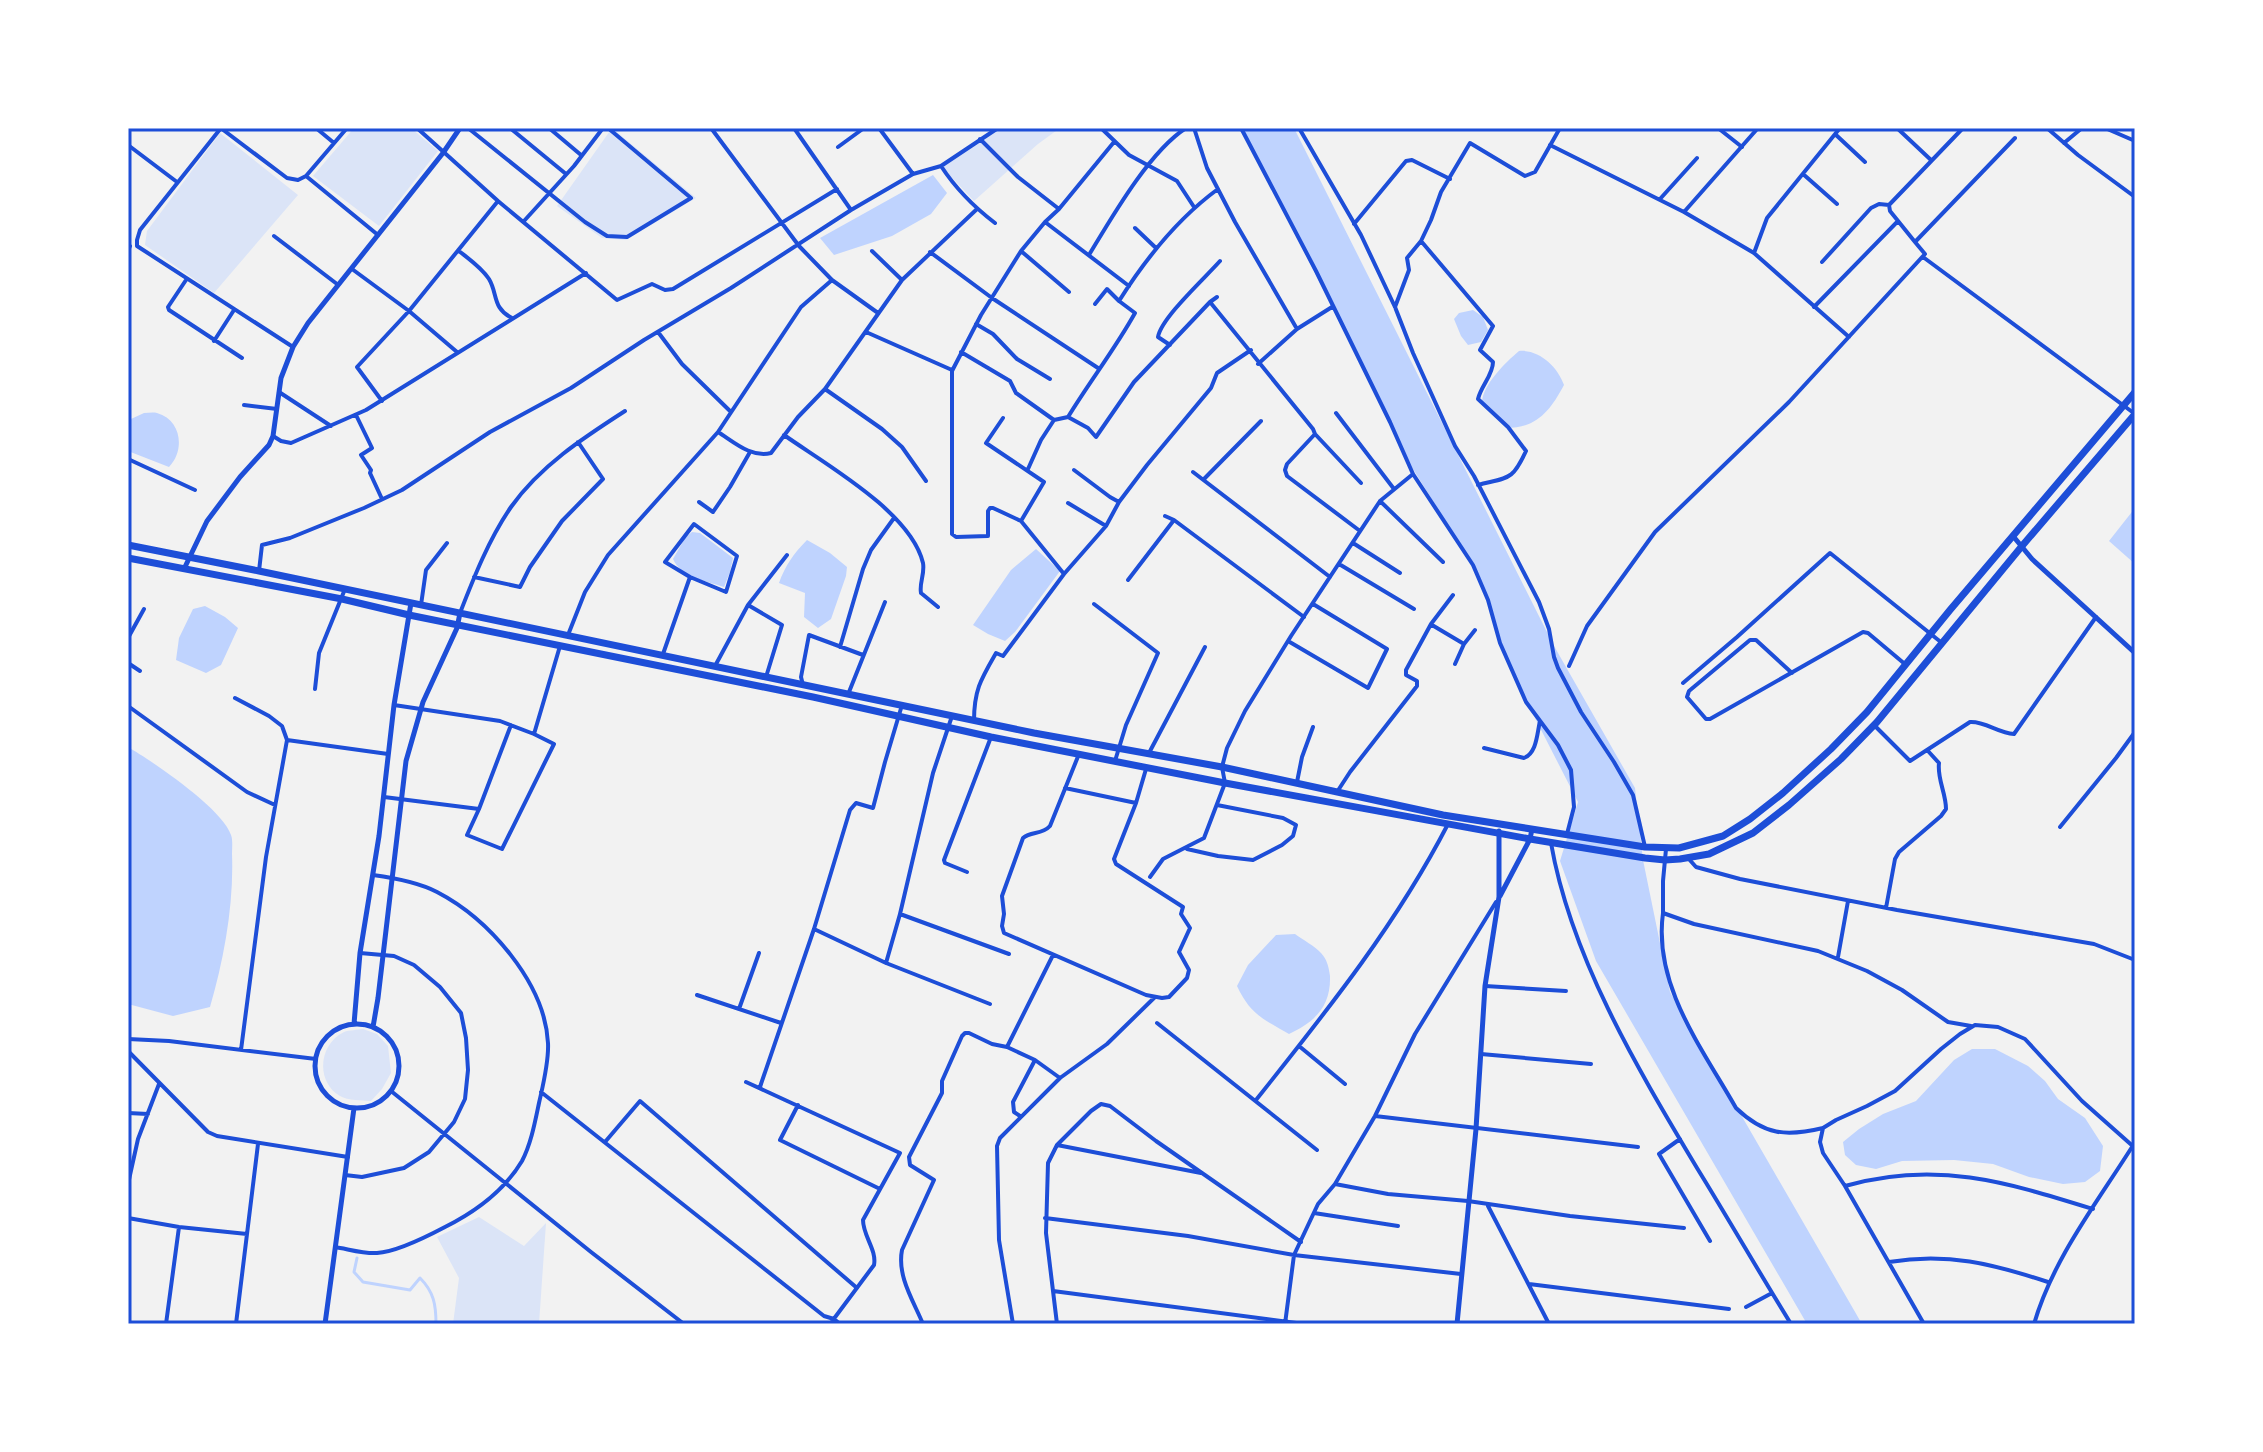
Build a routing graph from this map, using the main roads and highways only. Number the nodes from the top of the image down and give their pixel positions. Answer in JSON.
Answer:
{"nodes":[{"id":1,"x":2135,"y":392,"type":"edge"},
{"id":2,"x":2135,"y":414,"type":"edge"},
{"id":3,"x":128,"y":545,"type":"edge"},
{"id":4,"x":128,"y":558,"type":"edge"},
{"id":5,"x":1831,"y":749,"type":"junction"},
{"id":6,"x":1841,"y":759,"type":"junction"},
{"id":7,"x":1499,"y":828,"type":"junction"},
{"id":8,"x":1679,"y":848,"type":"junction"},
{"id":9,"x":1684,"y":858,"type":"junction"}],
"edges":[{"from":1,"to":5,"type":"main road"},
{"from":2,"to":6,"type":"main road"},
{"from":3,"to":7,"type":"main road"},
{"from":4,"to":7,"type":"main road"},
{"from":5,"to":6,"type":"main road"},
{"from":5,"to":8,"type":"main road"},
{"from":6,"to":9,"type":"main road"},
{"from":7,"to":8,"type":"main road"},
{"from":7,"to":9,"type":"main road"},
{"from":8,"to":9,"type":"main road"}]}
